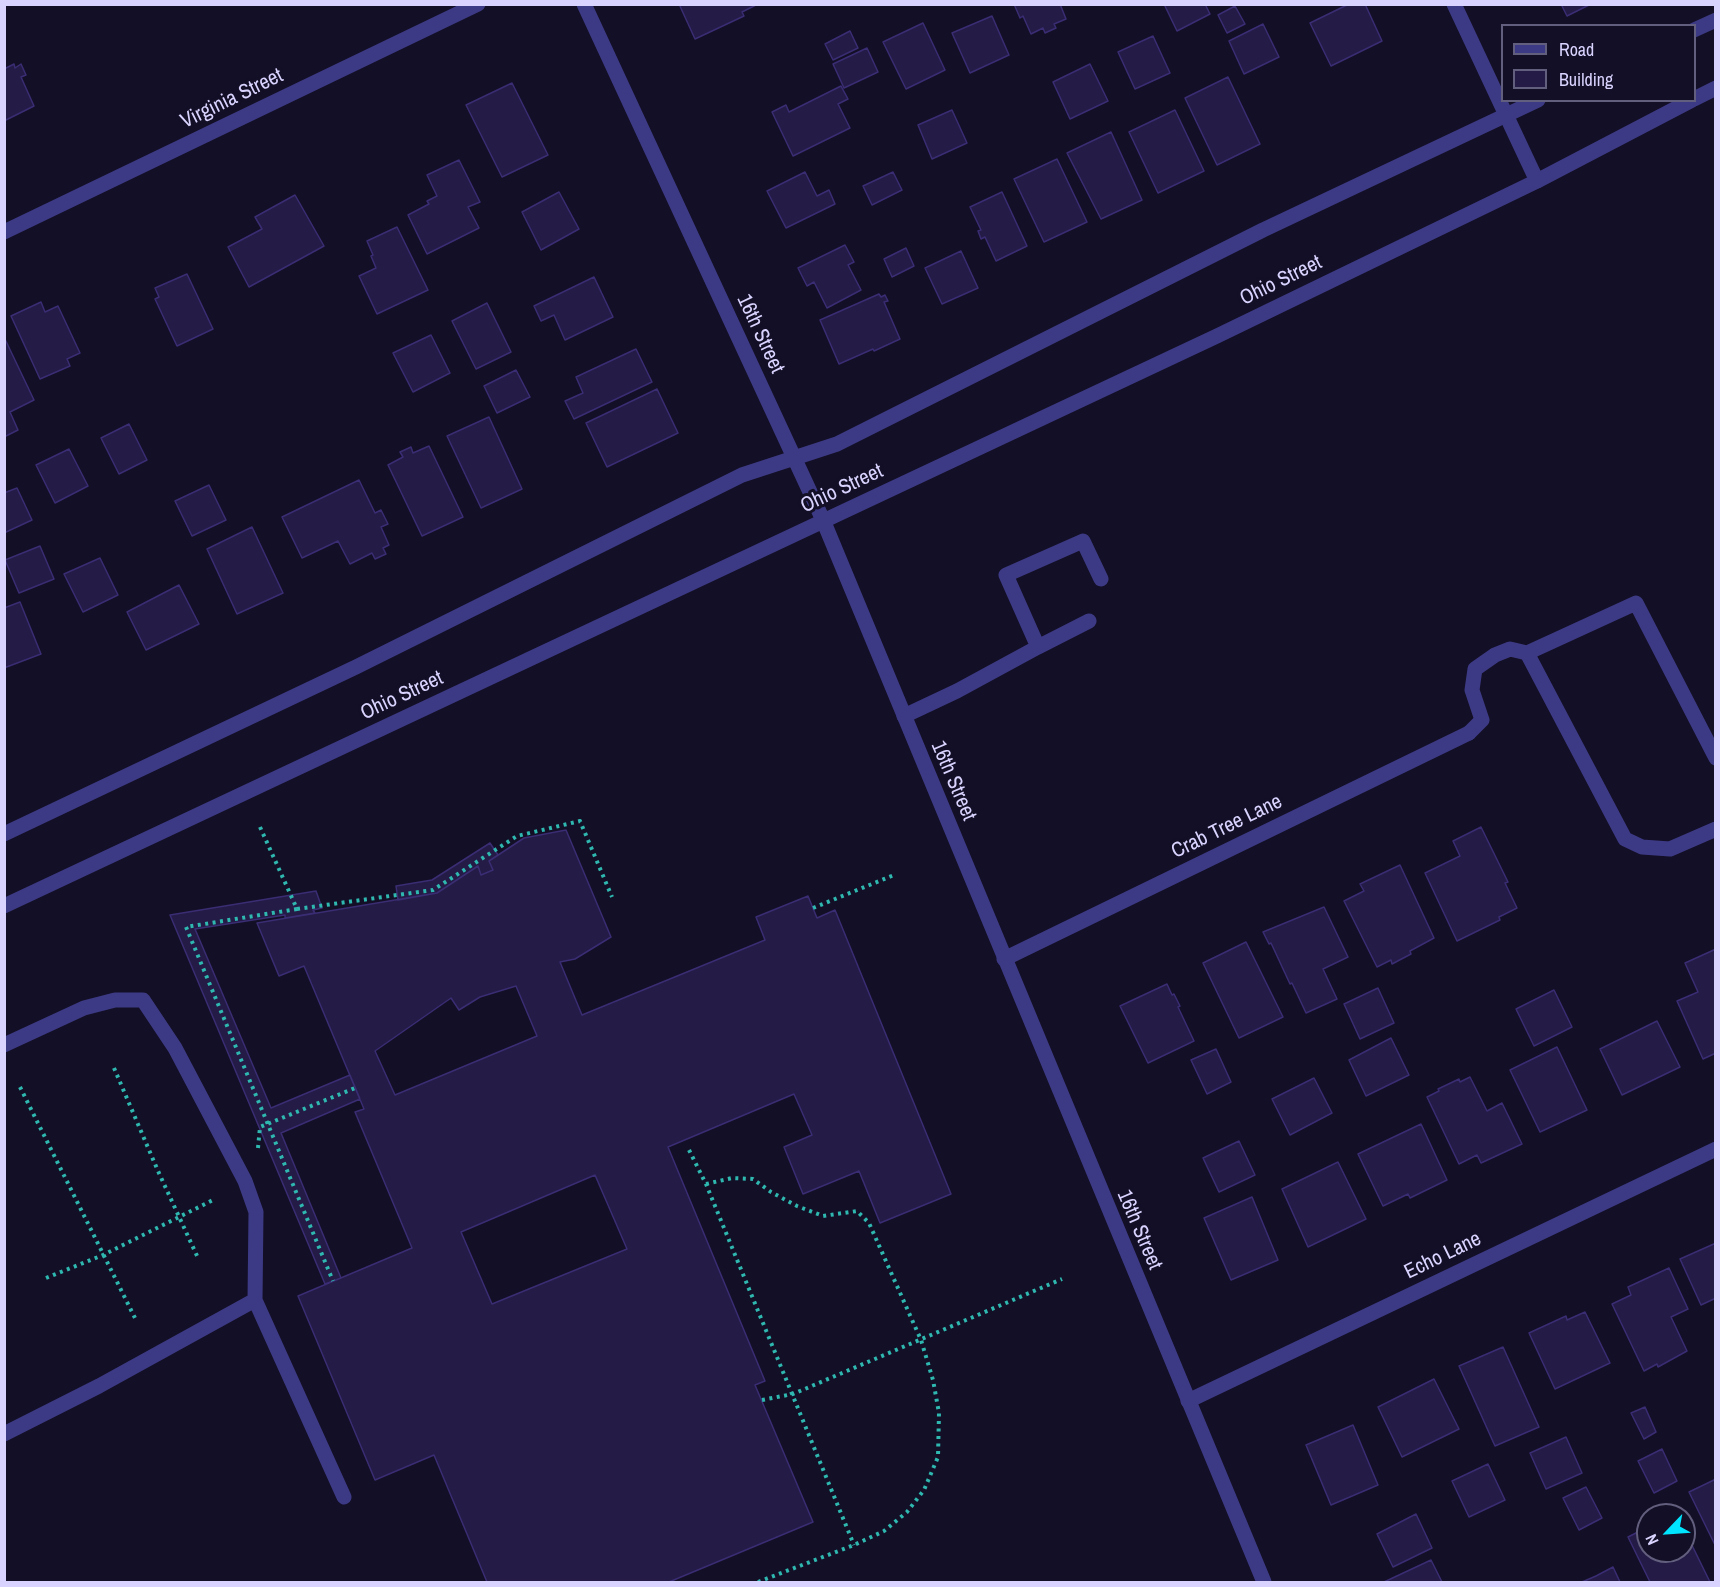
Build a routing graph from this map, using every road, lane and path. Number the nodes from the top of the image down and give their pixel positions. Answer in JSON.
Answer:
{"nodes":[{"id":1,"x":478,"y":4,"type":"edge"},
{"id":2,"x":584,"y":4,"type":"edge"},
{"id":3,"x":1454,"y":4,"type":"edge"},
{"id":4,"x":1716,"y":21,"type":"edge"},
{"id":5,"x":1696,"y":30,"type":"edge"},
{"id":6,"x":1716,"y":88,"type":"edge"},
{"id":7,"x":1696,"y":98,"type":"edge"},
{"id":8,"x":1501,"y":102,"type":"edge"},
{"id":9,"x":1501,"y":102,"type":"edge"},
{"id":10,"x":1534,"y":102,"type":"edge"},
{"id":11,"x":1689,"y":102,"type":"edge"},
{"id":12,"x":1507,"y":114,"type":"junction"},
{"id":13,"x":1538,"y":181,"type":"junction"},
{"id":14,"x":4,"y":232,"type":"edge"},
{"id":15,"x":794,"y":457,"type":"junction"},
{"id":16,"x":823,"y":520,"type":"junction"},
{"id":17,"x":1101,"y":579,"type":"dead end"},
{"id":18,"x":1089,"y":621,"type":"dead end"},
{"id":19,"x":1038,"y":647,"type":"junction"},
{"id":20,"x":1527,"y":653,"type":"junction"},
{"id":21,"x":903,"y":716,"type":"junction"},
{"id":22,"x":1716,"y":758,"type":"edge"},
{"id":23,"x":260,"y":827,"type":"dead end"},
{"id":24,"x":1716,"y":829,"type":"edge"},
{"id":25,"x":4,"y":834,"type":"edge"},
{"id":26,"x":894,"y":875,"type":"dead end"},
{"id":27,"x":612,"y":897,"type":"dead end"},
{"id":28,"x":4,"y":906,"type":"edge"},
{"id":29,"x":813,"y":908,"type":"dead end"},
{"id":30,"x":297,"y":909,"type":"junction"},
{"id":31,"x":1004,"y":959,"type":"junction"},
{"id":32,"x":4,"y":1045,"type":"edge"},
{"id":33,"x":114,"y":1068,"type":"dead end"},
{"id":34,"x":20,"y":1087,"type":"dead end"},
{"id":35,"x":356,"y":1088,"type":"dead end"},
{"id":36,"x":267,"y":1125,"type":"junction"},
{"id":37,"x":1716,"y":1149,"type":"edge"},
{"id":38,"x":689,"y":1150,"type":"dead end"},
{"id":39,"x":258,"y":1156,"type":"dead end"},
{"id":40,"x":706,"y":1184,"type":"junction"},
{"id":41,"x":213,"y":1200,"type":"dead end"},
{"id":42,"x":180,"y":1218,"type":"junction"},
{"id":43,"x":103,"y":1255,"type":"junction"},
{"id":44,"x":198,"y":1258,"type":"dead end"},
{"id":45,"x":46,"y":1278,"type":"dead end"},
{"id":46,"x":1062,"y":1279,"type":"dead end"},
{"id":47,"x":333,"y":1281,"type":"dead end"},
{"id":48,"x":255,"y":1300,"type":"junction"},
{"id":49,"x":137,"y":1322,"type":"dead end"},
{"id":50,"x":921,"y":1340,"type":"junction"},
{"id":51,"x":794,"y":1394,"type":"junction"},
{"id":52,"x":762,"y":1400,"type":"dead end"},
{"id":53,"x":1188,"y":1401,"type":"junction"},
{"id":54,"x":4,"y":1434,"type":"edge"},
{"id":55,"x":344,"y":1497,"type":"dead end"},
{"id":56,"x":854,"y":1545,"type":"junction"},
{"id":57,"x":758,"y":1582,"type":"edge"},
{"id":58,"x":1264,"y":1582,"type":"edge"}],
"edges":[{"from":1,"to":14,"type":"street","name":"Virginia Street"},
{"from":2,"to":15,"type":"street","name":"16th Street"},
{"from":3,"to":8,"type":"street"},
{"from":4,"to":5,"type":"street"},
{"from":6,"to":7,"type":"street","name":"Ohio Street"},
{"from":9,"to":12,"type":"street"},
{"from":10,"to":12,"type":"street","name":"Ohio Street"},
{"from":11,"to":13,"type":"street","name":"Ohio Street"},
{"from":12,"to":13,"type":"street"},
{"from":12,"to":15,"type":"street","name":"Ohio Street"},
{"from":13,"to":16,"type":"street","name":"Ohio Street"},
{"from":15,"to":16,"type":"street","name":"16th Street"},
{"from":15,"to":25,"type":"street","name":"Ohio Street"},
{"from":16,"to":21,"type":"street","name":"16th Street"},
{"from":16,"to":28,"type":"street","name":"Ohio Street"},
{"from":17,"to":19,"type":"street"},
{"from":18,"to":19,"type":"street"},
{"from":19,"to":21,"type":"street"},
{"from":20,"to":22,"type":"street"},
{"from":20,"to":24,"type":"street"},
{"from":20,"to":31,"type":"street","name":"Crab Tree Lane"},
{"from":21,"to":31,"type":"street","name":"16th Street"},
{"from":23,"to":30,"type":"path"},
{"from":26,"to":29,"type":"path"},
{"from":27,"to":30,"type":"path"},
{"from":30,"to":36,"type":"path"},
{"from":31,"to":53,"type":"street","name":"16th Street"},
{"from":32,"to":48,"type":"street"},
{"from":33,"to":42,"type":"path"},
{"from":34,"to":43,"type":"path"},
{"from":35,"to":36,"type":"path"},
{"from":36,"to":39,"type":"path"},
{"from":36,"to":47,"type":"path"},
{"from":37,"to":53,"type":"street","name":"Echo Lane"},
{"from":38,"to":40,"type":"path"},
{"from":40,"to":50,"type":"path"},
{"from":40,"to":51,"type":"path"},
{"from":41,"to":42,"type":"path"},
{"from":42,"to":43,"type":"path"},
{"from":42,"to":44,"type":"path"},
{"from":43,"to":45,"type":"path"},
{"from":43,"to":49,"type":"path"},
{"from":46,"to":50,"type":"path"},
{"from":48,"to":54,"type":"street"},
{"from":48,"to":55,"type":"street"},
{"from":50,"to":51,"type":"path"},
{"from":50,"to":56,"type":"path"},
{"from":51,"to":52,"type":"path"},
{"from":51,"to":56,"type":"path"},
{"from":53,"to":58,"type":"street","name":"16th Street"},
{"from":56,"to":57,"type":"path"}]}
